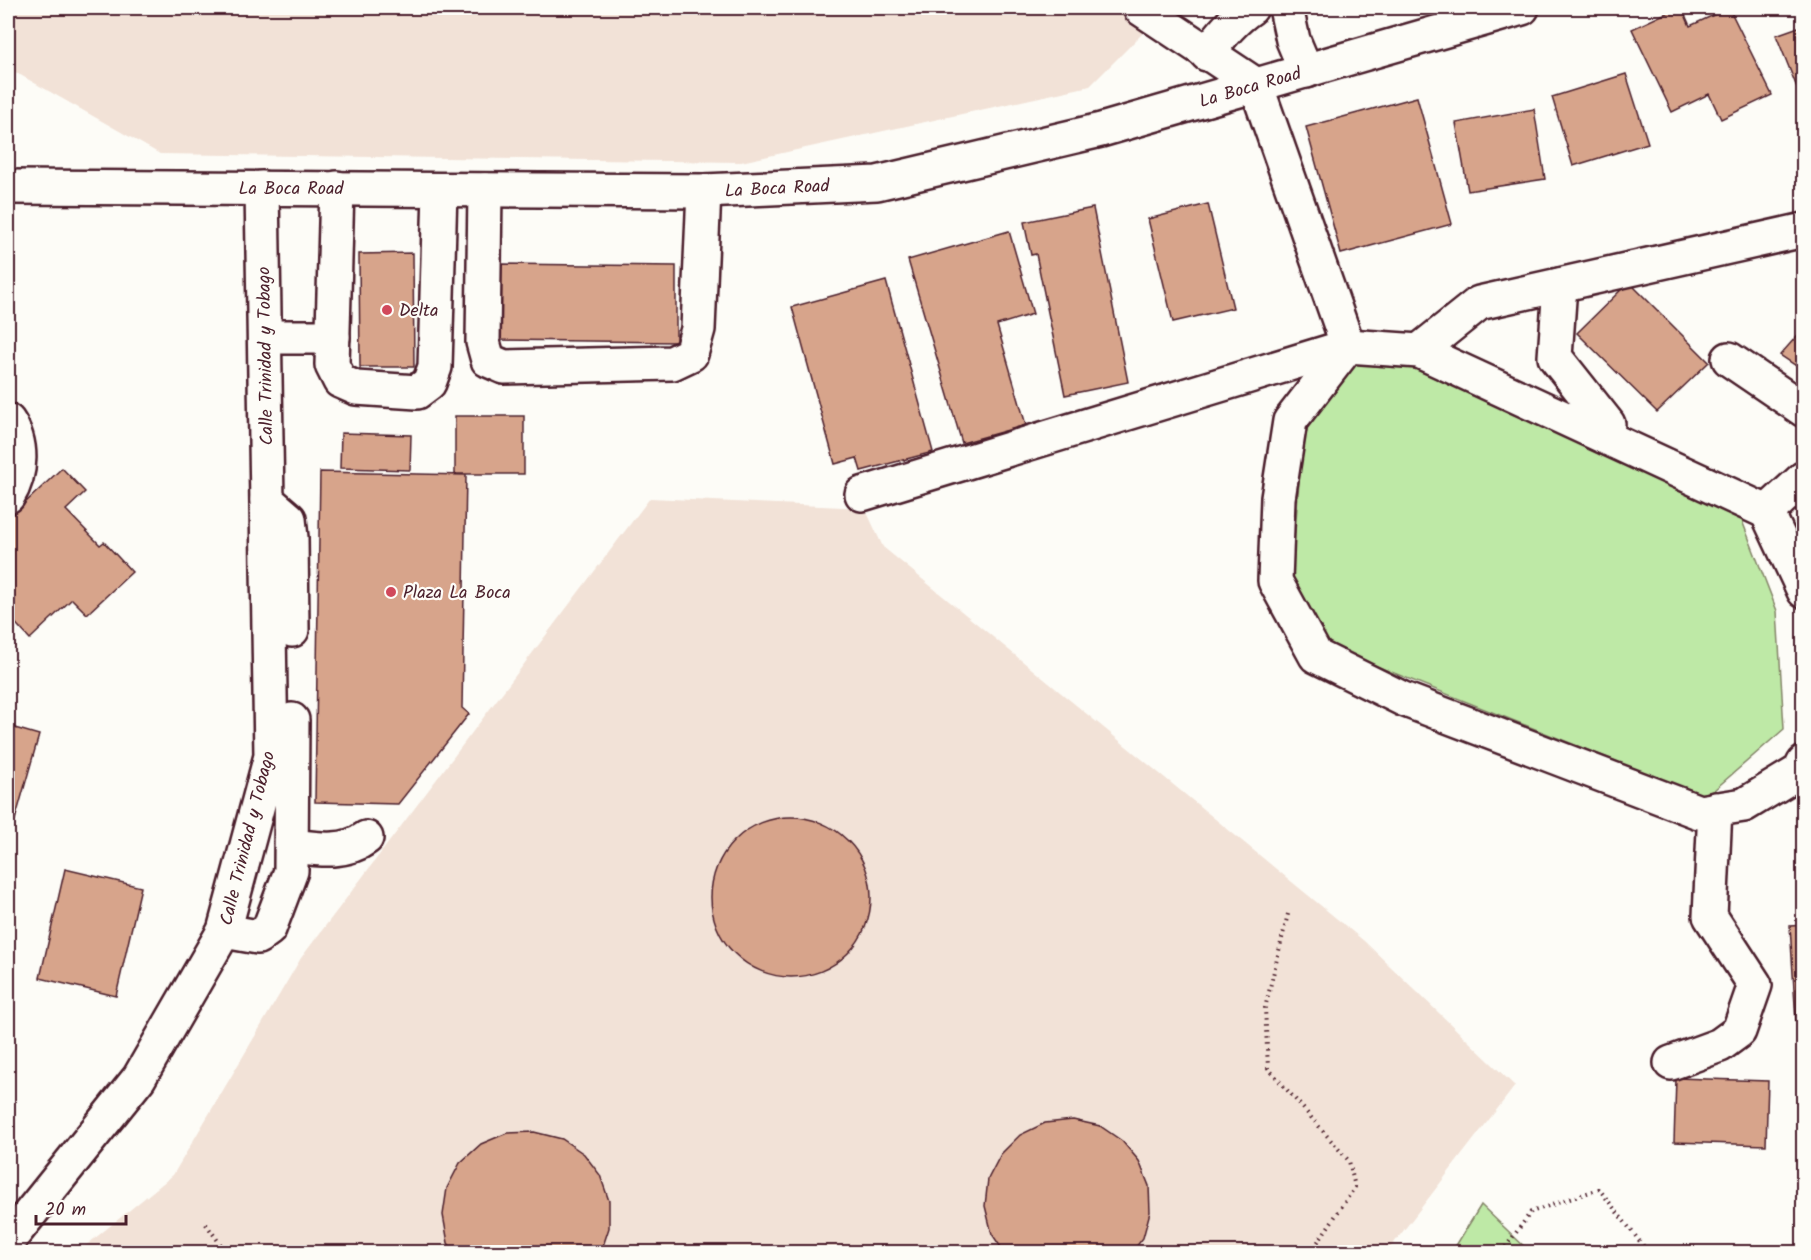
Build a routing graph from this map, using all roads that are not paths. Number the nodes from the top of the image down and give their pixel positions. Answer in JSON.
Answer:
{"nodes":[{"id":1,"x":1140,"y":8,"type":"edge"},
{"id":2,"x":1251,"y":8,"type":"edge"},
{"id":3,"x":1286,"y":8,"type":"edge"},
{"id":4,"x":1522,"y":8,"type":"edge"},
{"id":5,"x":1207,"y":54,"type":"junction"},
{"id":6,"x":1306,"y":70,"type":"junction"},
{"id":7,"x":1256,"y":85,"type":"junction"},
{"id":8,"x":8,"y":187,"type":"edge"},
{"id":9,"x":262,"y":188,"type":"junction"},
{"id":10,"x":337,"y":188,"type":"junction"},
{"id":11,"x":440,"y":190,"type":"junction"},
{"id":12,"x":485,"y":190,"type":"junction"},
{"id":13,"x":704,"y":191,"type":"junction"},
{"id":14,"x":1803,"y":230,"type":"edge"},
{"id":15,"x":1560,"y":285,"type":"junction"},
{"id":16,"x":265,"y":337,"type":"junction"},
{"id":17,"x":333,"y":337,"type":"junction"},
{"id":18,"x":1348,"y":346,"type":"junction"},
{"id":19,"x":1419,"y":351,"type":"junction"},
{"id":20,"x":1730,"y":359,"type":"dead end"},
{"id":21,"x":1803,"y":410,"type":"edge"},
{"id":22,"x":8,"y":421,"type":"edge"},
{"id":23,"x":1608,"y":424,"type":"dead end"},
{"id":24,"x":1803,"y":478,"type":"edge"},
{"id":25,"x":862,"y":494,"type":"dead end"},
{"id":26,"x":8,"y":496,"type":"edge"},
{"id":27,"x":267,"y":501,"type":"junction"},
{"id":28,"x":1767,"y":512,"type":"junction"},
{"id":29,"x":1803,"y":591,"type":"edge"},
{"id":30,"x":1803,"y":763,"type":"edge"},
{"id":31,"x":1715,"y":809,"type":"junction"},
{"id":32,"x":366,"y":838,"type":"dead end"},
{"id":33,"x":292,"y":846,"type":"junction"},
{"id":34,"x":224,"y":931,"type":"junction"},
{"id":35,"x":1671,"y":1063,"type":"dead end"},
{"id":36,"x":8,"y":1241,"type":"edge"}],
"edges":[{"from":1,"to":5,"type":"street"},
{"from":2,"to":5,"type":"street"},
{"from":3,"to":6,"type":"street"},
{"from":4,"to":6,"type":"street","name":"La Boca Road"},
{"from":5,"to":7,"type":"street"},
{"from":6,"to":7,"type":"street","name":"La Boca Road"},
{"from":7,"to":13,"type":"street","name":"La Boca Road"},
{"from":7,"to":18,"type":"street"},
{"from":8,"to":9,"type":"street","name":"La Boca Road"},
{"from":9,"to":10,"type":"street","name":"La Boca Road"},
{"from":9,"to":16,"type":"street","name":"Calle Trinidad y Tobago"},
{"from":10,"to":11,"type":"street","name":"La Boca Road"},
{"from":10,"to":17,"type":"street"},
{"from":11,"to":12,"type":"street","name":"La Boca Road"},
{"from":11,"to":17,"type":"street"},
{"from":12,"to":13,"type":"street","name":"La Boca Road"},
{"from":12,"to":13,"type":"street"},
{"from":14,"to":15,"type":"street"},
{"from":15,"to":19,"type":"street"},
{"from":15,"to":23,"type":"street"},
{"from":16,"to":17,"type":"street"},
{"from":16,"to":27,"type":"street","name":"Calle Trinidad y Tobago"},
{"from":18,"to":19,"type":"street"},
{"from":18,"to":25,"type":"street"},
{"from":18,"to":31,"type":"street"},
{"from":19,"to":28,"type":"street"},
{"from":20,"to":21,"type":"street"},
{"from":22,"to":26,"type":"street"},
{"from":24,"to":28,"type":"street"},
{"from":27,"to":33,"type":"street"},
{"from":27,"to":34,"type":"street","name":"Calle Trinidad y Tobago"},
{"from":28,"to":29,"type":"street"},
{"from":30,"to":31,"type":"street"},
{"from":31,"to":35,"type":"street"},
{"from":32,"to":33,"type":"street"},
{"from":33,"to":34,"type":"street"},
{"from":34,"to":36,"type":"street","name":"Calle Trinidad y Tobago"}]}
